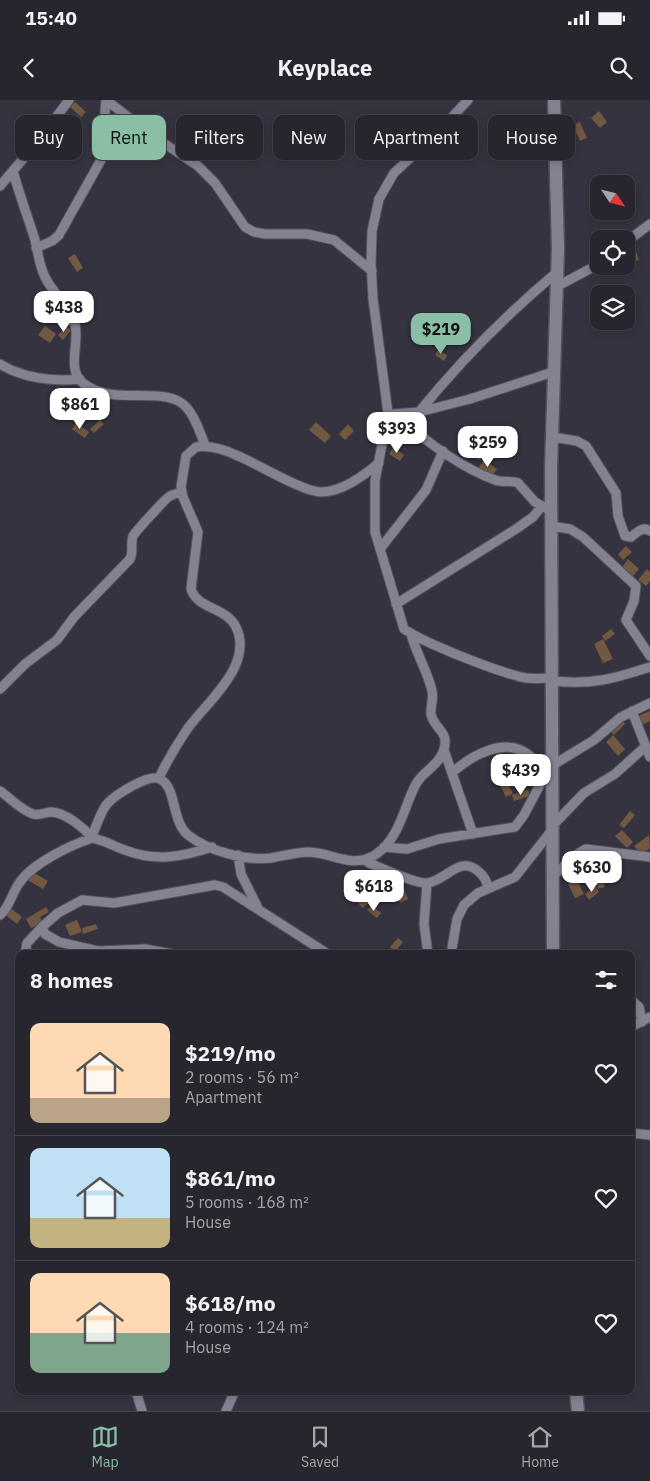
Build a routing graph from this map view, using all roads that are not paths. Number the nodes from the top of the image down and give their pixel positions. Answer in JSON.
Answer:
{"nodes":[{"id":1,"x":69,"y":100,"type":"edge"},
{"id":2,"x":106,"y":100,"type":"edge"},
{"id":3,"x":468,"y":100,"type":"edge"},
{"id":4,"x":554,"y":100,"type":"edge"},
{"id":5,"x":13,"y":171,"type":"junction"},
{"id":6,"x":0,"y":186,"type":"edge"},
{"id":7,"x":650,"y":224,"type":"edge"},
{"id":8,"x":635,"y":235,"type":"edge"},
{"id":9,"x":36,"y":248,"type":"junction"},
{"id":10,"x":590,"y":269,"type":"edge"},
{"id":11,"x":372,"y":271,"type":"junction"},
{"id":12,"x":556,"y":273,"type":"junction"},
{"id":13,"x":556,"y":287,"type":"junction"},
{"id":14,"x":0,"y":364,"type":"edge"},
{"id":15,"x":553,"y":372,"type":"junction"},
{"id":16,"x":80,"y":379,"type":"junction"},
{"id":17,"x":419,"y":412,"type":"junction"},
{"id":18,"x":391,"y":413,"type":"junction"},
{"id":19,"x":552,"y":437,"type":"junction"},
{"id":20,"x":205,"y":445,"type":"junction"},
{"id":21,"x":443,"y":451,"type":"junction"},
{"id":22,"x":379,"y":463,"type":"junction"},
{"id":23,"x":182,"y":492,"type":"junction"},
{"id":24,"x":546,"y":509,"type":"junction"},
{"id":25,"x":551,"y":526,"type":"junction"},
{"id":26,"x":650,"y":531,"type":"edge"},
{"id":27,"x":380,"y":549,"type":"junction"},
{"id":28,"x":396,"y":604,"type":"junction"},
{"id":29,"x":411,"y":634,"type":"junction"},
{"id":30,"x":650,"y":656,"type":"edge"},
{"id":31,"x":650,"y":667,"type":"edge"},
{"id":32,"x":553,"y":679,"type":"junction"},
{"id":33,"x":0,"y":689,"type":"edge"},
{"id":34,"x":650,"y":703,"type":"edge"},
{"id":35,"x":632,"y":711,"type":"junction"},
{"id":36,"x":646,"y":746,"type":"junction"},
{"id":37,"x":444,"y":750,"type":"junction"},
{"id":38,"x":650,"y":757,"type":"edge"},
{"id":39,"x":550,"y":767,"type":"junction"},
{"id":40,"x":452,"y":772,"type":"junction"},
{"id":41,"x":159,"y":778,"type":"junction"},
{"id":42,"x":0,"y":791,"type":"edge"},
{"id":43,"x":553,"y":826,"type":"junction"},
{"id":44,"x":472,"y":834,"type":"junction"},
{"id":45,"x":92,"y":838,"type":"junction"},
{"id":46,"x":212,"y":847,"type":"junction"},
{"id":47,"x":384,"y":847,"type":"junction"},
{"id":48,"x":238,"y":855,"type":"junction"},
{"id":49,"x":650,"y":858,"type":"edge"},
{"id":50,"x":365,"y":860,"type":"junction"},
{"id":51,"x":554,"y":875,"type":"junction"},
{"id":52,"x":427,"y":883,"type":"junction"},
{"id":53,"x":488,"y":888,"type":"junction"},
{"id":54,"x":258,"y":910,"type":"junction"},
{"id":55,"x":0,"y":915,"type":"edge"},
{"id":56,"x":42,"y":927,"type":"junction"},
{"id":57,"x":72,"y":945,"type":"junction"},
{"id":58,"x":452,"y":948,"type":"dead end"},
{"id":59,"x":25,"y":950,"type":"edge"},
{"id":60,"x":76,"y":950,"type":"edge"},
{"id":61,"x":94,"y":950,"type":"edge"},
{"id":62,"x":322,"y":950,"type":"edge"},
{"id":63,"x":427,"y":950,"type":"edge"},
{"id":64,"x":553,"y":950,"type":"edge"},
{"id":65,"x":635,"y":1004,"type":"edge"},
{"id":66,"x":646,"y":1020,"type":"edge"},
{"id":67,"x":635,"y":1133,"type":"edge"},
{"id":68,"x":650,"y":1135,"type":"edge"},
{"id":69,"x":137,"y":1395,"type":"edge"},
{"id":70,"x":233,"y":1395,"type":"edge"},
{"id":71,"x":576,"y":1395,"type":"edge"},
{"id":72,"x":142,"y":1411,"type":"edge"},
{"id":73,"x":226,"y":1411,"type":"edge"},
{"id":74,"x":578,"y":1411,"type":"edge"}],
"edges":[{"from":1,"to":5,"type":"street"},
{"from":2,"to":9,"type":"street"},
{"from":2,"to":11,"type":"street"},
{"from":3,"to":11,"type":"street"},
{"from":4,"to":12,"type":"street"},
{"from":5,"to":6,"type":"street"},
{"from":5,"to":9,"type":"street"},
{"from":7,"to":8,"type":"street"},
{"from":9,"to":16,"type":"street"},
{"from":10,"to":13,"type":"street"},
{"from":11,"to":18,"type":"street"},
{"from":12,"to":13,"type":"street"},
{"from":12,"to":17,"type":"street"},
{"from":13,"to":15,"type":"street"},
{"from":14,"to":16,"type":"street"},
{"from":15,"to":17,"type":"street"},
{"from":15,"to":19,"type":"street"},
{"from":16,"to":20,"type":"street"},
{"from":17,"to":18,"type":"street"},
{"from":18,"to":21,"type":"street"},
{"from":18,"to":22,"type":"street"},
{"from":19,"to":24,"type":"street"},
{"from":19,"to":26,"type":"street"},
{"from":20,"to":22,"type":"street"},
{"from":20,"to":23,"type":"street"},
{"from":21,"to":24,"type":"street"},
{"from":21,"to":27,"type":"street"},
{"from":22,"to":27,"type":"street"},
{"from":23,"to":33,"type":"street"},
{"from":23,"to":41,"type":"street"},
{"from":24,"to":25,"type":"street"},
{"from":24,"to":28,"type":"street"},
{"from":25,"to":30,"type":"street"},
{"from":25,"to":32,"type":"street"},
{"from":27,"to":28,"type":"street"},
{"from":28,"to":29,"type":"street"},
{"from":29,"to":32,"type":"street"},
{"from":29,"to":37,"type":"street"},
{"from":31,"to":32,"type":"street"},
{"from":32,"to":39,"type":"street"},
{"from":34,"to":35,"type":"street"},
{"from":35,"to":36,"type":"street"},
{"from":35,"to":39,"type":"street"},
{"from":36,"to":38,"type":"street"},
{"from":36,"to":43,"type":"street"},
{"from":37,"to":40,"type":"street"},
{"from":37,"to":47,"type":"street"},
{"from":39,"to":40,"type":"street"},
{"from":39,"to":43,"type":"street"},
{"from":39,"to":44,"type":"street"},
{"from":40,"to":44,"type":"street"},
{"from":41,"to":45,"type":"street"},
{"from":41,"to":46,"type":"street"},
{"from":42,"to":45,"type":"street"},
{"from":43,"to":51,"type":"street"},
{"from":43,"to":53,"type":"street"},
{"from":44,"to":47,"type":"street"},
{"from":45,"to":46,"type":"street"},
{"from":45,"to":55,"type":"street"},
{"from":46,"to":48,"type":"street"},
{"from":47,"to":50,"type":"street"},
{"from":48,"to":50,"type":"street"},
{"from":48,"to":54,"type":"street"},
{"from":49,"to":51,"type":"street"},
{"from":50,"to":52,"type":"street"},
{"from":51,"to":64,"type":"street"},
{"from":52,"to":53,"type":"street"},
{"from":52,"to":63,"type":"street"},
{"from":53,"to":58,"type":"street"},
{"from":54,"to":56,"type":"street"},
{"from":54,"to":62,"type":"street"},
{"from":56,"to":57,"type":"street"},
{"from":56,"to":59,"type":"street"},
{"from":57,"to":60,"type":"street"},
{"from":57,"to":61,"type":"street"},
{"from":65,"to":66,"type":"street"},
{"from":67,"to":68,"type":"street"},
{"from":69,"to":72,"type":"street"},
{"from":70,"to":73,"type":"street"},
{"from":71,"to":74,"type":"street"}]}
